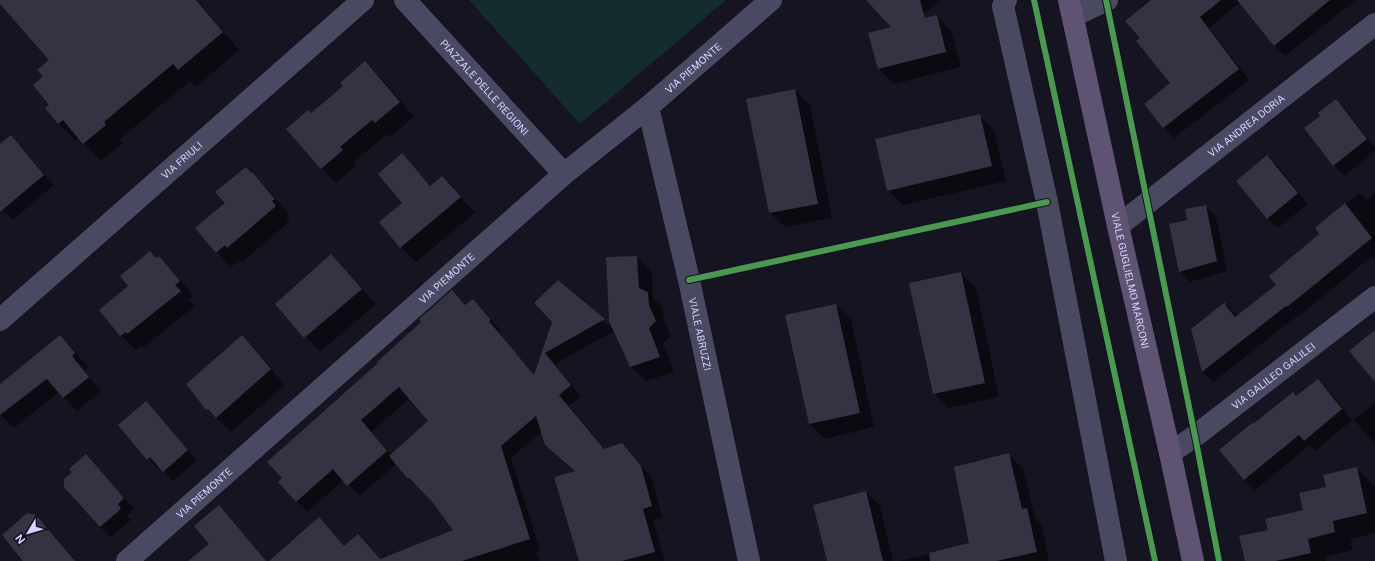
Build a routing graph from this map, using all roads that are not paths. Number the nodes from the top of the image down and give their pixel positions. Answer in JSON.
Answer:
{"nodes":[{"id":1,"x":363,"y":0,"type":"edge"},
{"id":2,"x":405,"y":0,"type":"edge"},
{"id":3,"x":771,"y":0,"type":"edge"},
{"id":4,"x":1006,"y":0,"type":"edge"},
{"id":5,"x":1107,"y":0,"type":"edge"},
{"id":6,"x":1071,"y":8,"type":"edge"},
{"id":7,"x":1375,"y":24,"type":"edge"},
{"id":8,"x":648,"y":107,"type":"junction"},
{"id":9,"x":564,"y":174,"type":"junction"},
{"id":10,"x":1118,"y":226,"type":"junction"},
{"id":11,"x":1375,"y":297,"type":"edge"},
{"id":12,"x":0,"y":320,"type":"edge"},
{"id":13,"x":1170,"y":453,"type":"junction"},
{"id":14,"x":127,"y":561,"type":"edge"},
{"id":15,"x":749,"y":561,"type":"edge"},
{"id":16,"x":1116,"y":561,"type":"edge"},
{"id":17,"x":1193,"y":561,"type":"edge"}],
"edges":[{"from":1,"to":12,"type":"street","name":"VIA FRIULI"},
{"from":2,"to":9,"type":"street","name":"PIAZZALE DELLE REGIONI"},
{"from":3,"to":8,"type":"street","name":"VIA PIEMONTE"},
{"from":4,"to":16,"type":"street"},
{"from":5,"to":6,"type":"street"},
{"from":6,"to":10,"type":"main road","name":"VIALE GUGLIELMO MARCONI"},
{"from":7,"to":10,"type":"street","name":"VIA ANDREA DORIA"},
{"from":8,"to":9,"type":"street","name":"VIA PIEMONTE"},
{"from":8,"to":15,"type":"street","name":"VIALE ABRUZZI"},
{"from":9,"to":14,"type":"street","name":"VIA PIEMONTE"},
{"from":10,"to":13,"type":"main road","name":"VIALE GUGLIELMO MARCONI"},
{"from":11,"to":13,"type":"street","name":"VIA GALILEO GALILEI"},
{"from":13,"to":17,"type":"main road","name":"VIALE GUGLIELMO MARCONI"}]}
